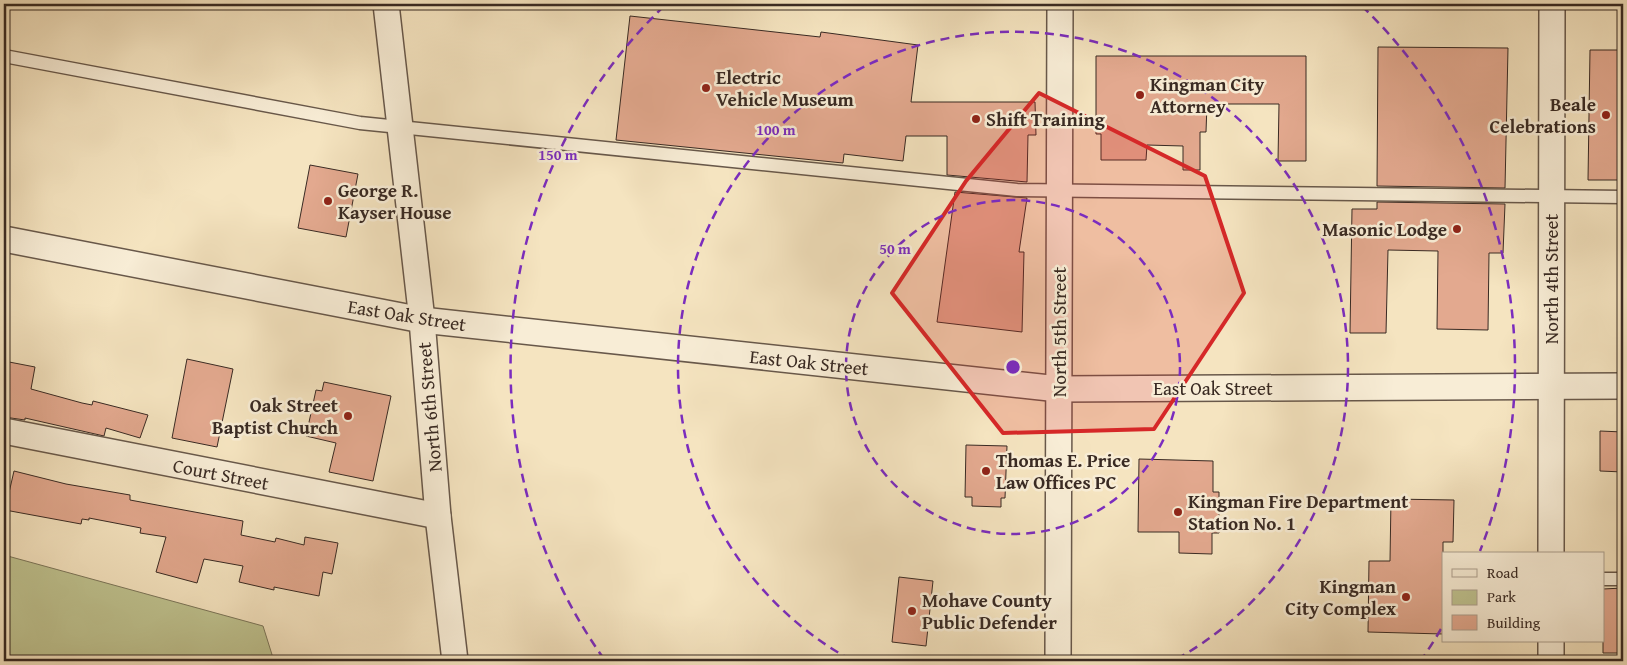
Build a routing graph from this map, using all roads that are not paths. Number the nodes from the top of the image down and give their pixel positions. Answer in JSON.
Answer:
{"nodes":[{"id":1,"x":386,"y":4,"type":"edge"},
{"id":2,"x":1060,"y":4,"type":"edge"},
{"id":3,"x":1552,"y":4,"type":"edge"},
{"id":4,"x":4,"y":56,"type":"edge"},
{"id":5,"x":400,"y":128,"type":"junction"},
{"id":6,"x":1060,"y":192,"type":"junction"},
{"id":7,"x":1551,"y":197,"type":"junction"},
{"id":8,"x":1623,"y":197,"type":"edge"},
{"id":9,"x":4,"y":239,"type":"edge"},
{"id":10,"x":422,"y":320,"type":"junction"},
{"id":11,"x":1551,"y":386,"type":"junction"},
{"id":12,"x":1623,"y":386,"type":"edge"},
{"id":13,"x":1059,"y":389,"type":"junction"},
{"id":14,"x":4,"y":432,"type":"edge"},
{"id":15,"x":438,"y":516,"type":"junction"},
{"id":16,"x":1551,"y":552,"type":"edge"},
{"id":17,"x":1604,"y":579,"type":"edge"},
{"id":18,"x":1623,"y":579,"type":"edge"},
{"id":19,"x":1552,"y":642,"type":"edge"},
{"id":20,"x":455,"y":661,"type":"edge"},
{"id":21,"x":1058,"y":661,"type":"edge"},
{"id":22,"x":1552,"y":661,"type":"edge"}],
"edges":[{"from":1,"to":5,"type":"street","name":"North 6th Street"},
{"from":2,"to":6,"type":"street","name":"North 5th Street"},
{"from":3,"to":7,"type":"street","name":"North 4th Street"},
{"from":4,"to":5,"type":"lane"},
{"from":5,"to":6,"type":"lane"},
{"from":5,"to":10,"type":"street","name":"North 6th Street"},
{"from":6,"to":7,"type":"lane"},
{"from":6,"to":13,"type":"street","name":"North 5th Street"},
{"from":7,"to":8,"type":"lane"},
{"from":7,"to":11,"type":"street","name":"North 4th Street"},
{"from":9,"to":10,"type":"street","name":"East Oak Street"},
{"from":10,"to":13,"type":"street","name":"East Oak Street"},
{"from":10,"to":15,"type":"street","name":"North 6th Street"},
{"from":11,"to":12,"type":"street","name":"East Oak Street"},
{"from":11,"to":13,"type":"street","name":"East Oak Street"},
{"from":11,"to":16,"type":"street","name":"North 4th Street"},
{"from":13,"to":21,"type":"street","name":"North 5th Street"},
{"from":14,"to":15,"type":"street","name":"Court Street"},
{"from":15,"to":20,"type":"street","name":"North 6th Street"},
{"from":17,"to":18,"type":"lane"},
{"from":19,"to":22,"type":"street"}]}
